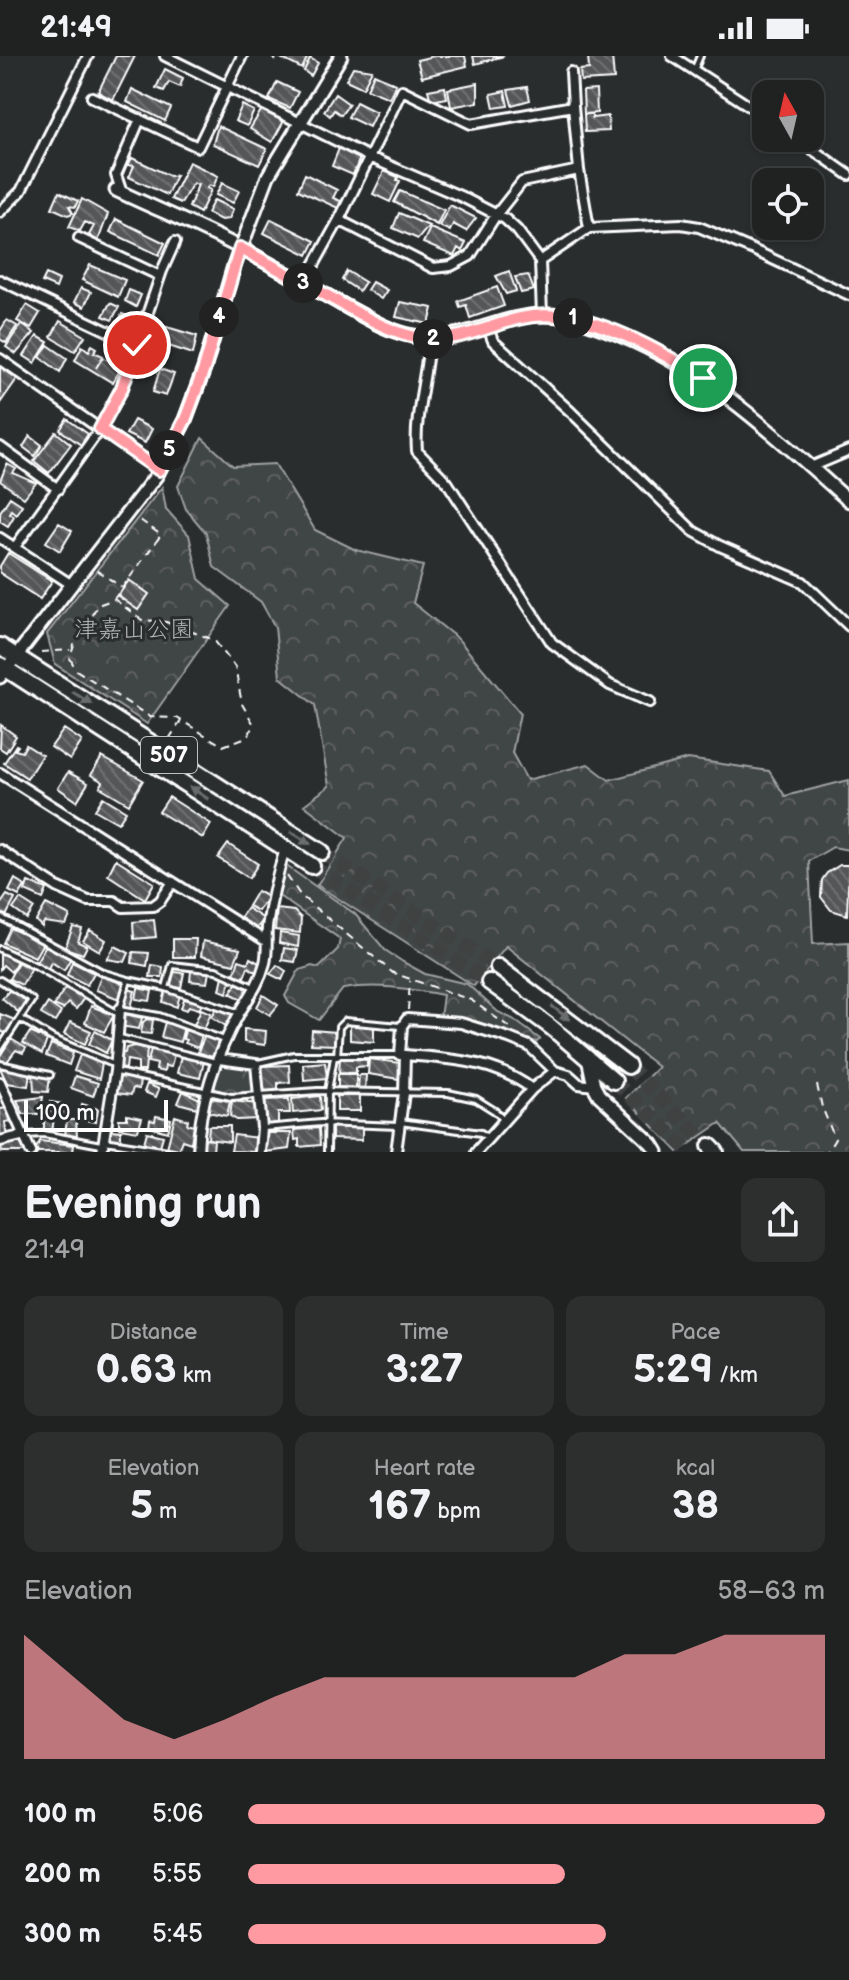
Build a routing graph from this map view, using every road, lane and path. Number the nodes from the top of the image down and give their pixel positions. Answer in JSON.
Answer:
{"nodes":[{"id":1,"x":88,"y":56,"type":"edge"},
{"id":2,"x":165,"y":56,"type":"edge"},
{"id":3,"x":242,"y":56,"type":"edge"},
{"id":4,"x":341,"y":56,"type":"edge"},
{"id":5,"x":672,"y":56,"type":"edge"},
{"id":6,"x":700,"y":56,"type":"edge"},
{"id":7,"x":695,"y":70,"type":"junction"},
{"id":8,"x":571,"y":72,"type":"dead end"},
{"id":9,"x":228,"y":87,"type":"junction"},
{"id":10,"x":92,"y":97,"type":"dead end"},
{"id":11,"x":573,"y":106,"type":"junction"},
{"id":12,"x":752,"y":108,"type":"edge"},
{"id":13,"x":140,"y":119,"type":"junction"},
{"id":14,"x":298,"y":122,"type":"junction"},
{"id":15,"x":816,"y":152,"type":"edge"},
{"id":16,"x":369,"y":157,"type":"junction"},
{"id":17,"x":579,"y":170,"type":"junction"},
{"id":18,"x":849,"y":175,"type":"edge"},
{"id":19,"x":119,"y":192,"type":"joint"},
{"id":20,"x":0,"y":212,"type":"edge"},
{"id":21,"x":496,"y":215,"type":"junction"},
{"id":22,"x":339,"y":220,"type":"junction"},
{"id":23,"x":589,"y":228,"type":"junction"},
{"id":24,"x":79,"y":238,"type":"dead end"},
{"id":25,"x":175,"y":242,"type":"dead end"},
{"id":26,"x":240,"y":248,"type":"junction"},
{"id":27,"x":540,"y":261,"type":"junction"},
{"id":28,"x":160,"y":276,"type":"junction"},
{"id":29,"x":0,"y":280,"type":"edge"},
{"id":30,"x":304,"y":283,"type":"junction"},
{"id":31,"x":849,"y":295,"type":"edge"},
{"id":32,"x":542,"y":315,"type":"junction"},
{"id":33,"x":488,"y":328,"type":"junction"},
{"id":34,"x":429,"y":339,"type":"junction"},
{"id":35,"x":137,"y":345,"type":"junction"},
{"id":36,"x":0,"y":359,"type":"edge"},
{"id":37,"x":100,"y":429,"type":"junction"},
{"id":38,"x":0,"y":447,"type":"edge"},
{"id":39,"x":849,"y":451,"type":"edge"},
{"id":40,"x":811,"y":467,"type":"junction"},
{"id":41,"x":159,"y":470,"type":"junction"},
{"id":42,"x":58,"y":489,"type":"junction"},
{"id":43,"x":849,"y":501,"type":"edge"},
{"id":44,"x":133,"y":515,"type":"dead end"},
{"id":45,"x":0,"y":538,"type":"edge"},
{"id":46,"x":15,"y":547,"type":"junction"},
{"id":47,"x":94,"y":567,"type":"dead end"},
{"id":48,"x":72,"y":585,"type":"junction"},
{"id":49,"x":122,"y":588,"type":"junction"},
{"id":50,"x":114,"y":599,"type":"junction"},
{"id":51,"x":849,"y":626,"type":"edge"},
{"id":52,"x":0,"y":646,"type":"edge"},
{"id":53,"x":71,"y":650,"type":"junction"},
{"id":54,"x":41,"y":652,"type":"dead end"},
{"id":55,"x":16,"y":656,"type":"junction"},
{"id":56,"x":2,"y":670,"type":"edge"},
{"id":57,"x":650,"y":702,"type":"dead end"},
{"id":58,"x":182,"y":720,"type":"junction"},
{"id":59,"x":167,"y":742,"type":"dead end"},
{"id":60,"x":0,"y":773,"type":"edge"},
{"id":61,"x":0,"y":850,"type":"edge"},
{"id":62,"x":322,"y":852,"type":"tunnel mouth"},
{"id":63,"x":283,"y":856,"type":"junction"},
{"id":64,"x":312,"y":866,"type":"tunnel mouth"},
{"id":65,"x":173,"y":882,"type":"junction"},
{"id":66,"x":0,"y":917,"type":"edge"},
{"id":67,"x":266,"y":941,"type":"junction"},
{"id":68,"x":0,"y":949,"type":"edge"},
{"id":69,"x":498,"y":967,"type":"tunnel mouth"},
{"id":70,"x":0,"y":980,"type":"edge"},
{"id":71,"x":128,"y":980,"type":"junction"},
{"id":72,"x":411,"y":980,"type":"junction"},
{"id":73,"x":489,"y":982,"type":"tunnel mouth"},
{"id":74,"x":166,"y":988,"type":"junction"},
{"id":75,"x":256,"y":988,"type":"junction"},
{"id":76,"x":120,"y":1011,"type":"junction"},
{"id":77,"x":240,"y":1013,"type":"junction"},
{"id":78,"x":21,"y":1019,"type":"junction"},
{"id":79,"x":404,"y":1023,"type":"junction"},
{"id":80,"x":516,"y":1032,"type":"dead end"},
{"id":81,"x":118,"y":1038,"type":"junction"},
{"id":82,"x":226,"y":1041,"type":"junction"},
{"id":83,"x":0,"y":1048,"type":"edge"},
{"id":84,"x":403,"y":1055,"type":"junction"},
{"id":85,"x":335,"y":1057,"type":"junction"},
{"id":86,"x":588,"y":1058,"type":"junction"},
{"id":87,"x":218,"y":1060,"type":"junction"},
{"id":88,"x":0,"y":1064,"type":"edge"},
{"id":89,"x":256,"y":1064,"type":"junction"},
{"id":90,"x":628,"y":1066,"type":"tunnel mouth"},
{"id":91,"x":115,"y":1068,"type":"junction"},
{"id":92,"x":555,"y":1071,"type":"junction"},
{"id":93,"x":50,"y":1075,"type":"dead end"},
{"id":94,"x":614,"y":1081,"type":"tunnel mouth"},
{"id":95,"x":0,"y":1082,"type":"edge"},
{"id":96,"x":817,"y":1085,"type":"dead end"},
{"id":97,"x":594,"y":1086,"type":"junction"},
{"id":98,"x":532,"y":1089,"type":"junction"},
{"id":99,"x":207,"y":1091,"type":"junction"},
{"id":100,"x":328,"y":1091,"type":"junction"},
{"id":101,"x":404,"y":1093,"type":"junction"},
{"id":102,"x":259,"y":1097,"type":"junction"},
{"id":103,"x":4,"y":1098,"type":"edge"},
{"id":104,"x":504,"y":1120,"type":"junction"},
{"id":105,"x":326,"y":1123,"type":"junction"},
{"id":106,"x":399,"y":1124,"type":"junction"},
{"id":107,"x":262,"y":1128,"type":"junction"},
{"id":108,"x":25,"y":1135,"type":"junction"},
{"id":109,"x":487,"y":1137,"type":"junction"},
{"id":110,"x":0,"y":1141,"type":"edge"},
{"id":111,"x":102,"y":1146,"type":"edge"},
{"id":112,"x":31,"y":1152,"type":"edge"},
{"id":113,"x":174,"y":1152,"type":"edge"},
{"id":114,"x":198,"y":1152,"type":"edge"},
{"id":115,"x":260,"y":1152,"type":"edge"},
{"id":116,"x":327,"y":1152,"type":"edge"},
{"id":117,"x":396,"y":1152,"type":"edge"},
{"id":118,"x":476,"y":1152,"type":"edge"},
{"id":119,"x":657,"y":1152,"type":"edge"},
{"id":120,"x":827,"y":1152,"type":"edge"}],
"edges":[{"from":1,"to":20,"type":"street"},
{"from":2,"to":9,"type":"street"},
{"from":3,"to":9,"type":"street"},
{"from":4,"to":14,"type":"street"},
{"from":5,"to":7,"type":"street"},
{"from":6,"to":7,"type":"lane"},
{"from":7,"to":12,"type":"street"},
{"from":8,"to":11,"type":"street"},
{"from":9,"to":13,"type":"street"},
{"from":9,"to":14,"type":"street"},
{"from":10,"to":13,"type":"street"},
{"from":11,"to":16,"type":"street"},
{"from":11,"to":17,"type":"street"},
{"from":13,"to":19,"type":"street"},
{"from":14,"to":16,"type":"street"},
{"from":14,"to":26,"type":"street"},
{"from":15,"to":18,"type":"street"},
{"from":16,"to":21,"type":"street"},
{"from":16,"to":22,"type":"street"},
{"from":17,"to":21,"type":"street"},
{"from":17,"to":23,"type":"street"},
{"from":19,"to":26,"type":"street"},
{"from":21,"to":22,"type":"street"},
{"from":21,"to":27,"type":"street"},
{"from":22,"to":30,"type":"street"},
{"from":23,"to":27,"type":"street"},
{"from":23,"to":31,"type":"street"},
{"from":24,"to":28,"type":"street"},
{"from":25,"to":28,"type":"street"},
{"from":26,"to":30,"type":"street"},
{"from":26,"to":41,"type":"street"},
{"from":27,"to":32,"type":"street"},
{"from":28,"to":35,"type":"street"},
{"from":29,"to":35,"type":"street"},
{"from":30,"to":34,"type":"street"},
{"from":32,"to":33,"type":"street"},
{"from":32,"to":40,"type":"street"},
{"from":33,"to":34,"type":"street"},
{"from":33,"to":51,"type":"street"},
{"from":34,"to":57,"type":"street"},
{"from":35,"to":37,"type":"street"},
{"from":36,"to":37,"type":"street"},
{"from":37,"to":41,"type":"street"},
{"from":37,"to":42,"type":"street"},
{"from":38,"to":42,"type":"street"},
{"from":39,"to":40,"type":"street"},
{"from":40,"to":43,"type":"street"},
{"from":41,"to":48,"type":"street"},
{"from":42,"to":46,"type":"street"},
{"from":44,"to":49,"type":"path"},
{"from":45,"to":46,"type":"street"},
{"from":46,"to":48,"type":"street"},
{"from":47,"to":49,"type":"path"},
{"from":48,"to":55,"type":"street"},
{"from":49,"to":50,"type":"path"},
{"from":50,"to":53,"type":"path"},
{"from":50,"to":58,"type":"path"},
{"from":52,"to":55,"type":"highway","number":"507"},
{"from":53,"to":54,"type":"path"},
{"from":53,"to":58,"type":"path"},
{"from":55,"to":56,"type":"street"},
{"from":55,"to":62,"type":"highway","number":"507","one_way":true},
{"from":63,"to":56,"type":"highway","number":"507","one_way":true},
{"from":58,"to":59,"type":"path"},
{"from":60,"to":65,"type":"street"},
{"from":61,"to":65,"type":"street"},
{"from":63,"to":64,"type":"highway","number":"507"},
{"from":63,"to":67,"type":"street"},
{"from":63,"to":72,"type":"path"},
{"from":65,"to":67,"type":"street"},
{"from":66,"to":71,"type":"lane"},
{"from":67,"to":75,"type":"street"},
{"from":68,"to":76,"type":"lane"},
{"from":69,"to":90,"type":"highway","one_way":true},
{"from":70,"to":78,"type":"lane"},
{"from":71,"to":74,"type":"lane"},
{"from":71,"to":76,"type":"lane"},
{"from":72,"to":79,"type":"path"},
{"from":72,"to":80,"type":"path"},
{"from":73,"to":86,"type":"highway"},
{"from":74,"to":75,"type":"lane"},
{"from":74,"to":77,"type":"lane"},
{"from":75,"to":77,"type":"street"},
{"from":76,"to":81,"type":"street"},
{"from":76,"to":82,"type":"lane"},
{"from":77,"to":82,"type":"street"},
{"from":78,"to":83,"type":"lane"},
{"from":78,"to":91,"type":"lane"},
{"from":79,"to":84,"type":"street"},
{"from":79,"to":85,"type":"lane"},
{"from":79,"to":92,"type":"street"},
{"from":81,"to":87,"type":"lane"},
{"from":81,"to":91,"type":"street"},
{"from":82,"to":87,"type":"street"},
{"from":84,"to":85,"type":"lane"},
{"from":84,"to":98,"type":"street"},
{"from":84,"to":101,"type":"street"},
{"from":85,"to":89,"type":"lane"},
{"from":85,"to":100,"type":"lane"},
{"from":86,"to":94,"type":"highway"},
{"from":86,"to":97,"type":"street"},
{"from":87,"to":89,"type":"street"},
{"from":87,"to":99,"type":"street"},
{"from":88,"to":93,"type":"lane"},
{"from":89,"to":102,"type":"street"},
{"from":91,"to":99,"type":"lane"},
{"from":91,"to":111,"type":"street"},
{"from":92,"to":97,"type":"street"},
{"from":92,"to":98,"type":"street"},
{"from":95,"to":103,"type":"street"},
{"from":96,"to":120,"type":"path"},
{"from":97,"to":119,"type":"street"},
{"from":98,"to":104,"type":"street"},
{"from":99,"to":102,"type":"lane"},
{"from":99,"to":114,"type":"street"},
{"from":100,"to":101,"type":"lane"},
{"from":100,"to":102,"type":"lane"},
{"from":100,"to":105,"type":"lane"},
{"from":101,"to":104,"type":"lane"},
{"from":101,"to":106,"type":"street"},
{"from":102,"to":107,"type":"street"},
{"from":103,"to":108,"type":"street"},
{"from":104,"to":109,"type":"street"},
{"from":105,"to":106,"type":"lane"},
{"from":105,"to":107,"type":"lane"},
{"from":105,"to":116,"type":"lane"},
{"from":106,"to":109,"type":"lane"},
{"from":106,"to":117,"type":"street"},
{"from":107,"to":115,"type":"street"},
{"from":108,"to":110,"type":"street"},
{"from":108,"to":111,"type":"lane"},
{"from":108,"to":112,"type":"street"},
{"from":109,"to":118,"type":"street"},
{"from":111,"to":113,"type":"lane"}]}
